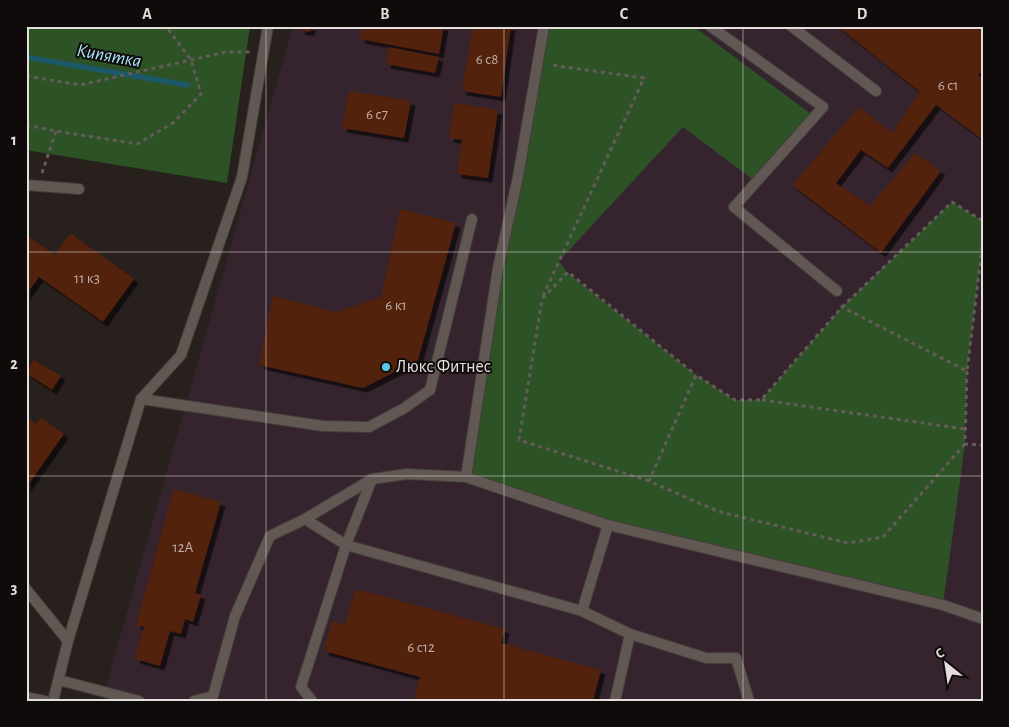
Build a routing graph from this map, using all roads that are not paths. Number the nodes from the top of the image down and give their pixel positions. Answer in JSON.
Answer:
{"nodes":[{"id":1,"x":268,"y":26,"type":"edge"},
{"id":2,"x":544,"y":26,"type":"edge"},
{"id":3,"x":710,"y":26,"type":"edge"},
{"id":4,"x":791,"y":26,"type":"edge"},
{"id":5,"x":876,"y":92,"type":"dead end"},
{"id":6,"x":26,"y":185,"type":"edge"},
{"id":7,"x":79,"y":189,"type":"dead end"},
{"id":8,"x":472,"y":220,"type":"dead end"},
{"id":9,"x":837,"y":290,"type":"dead end"},
{"id":10,"x":141,"y":400,"type":"junction"},
{"id":11,"x":466,"y":477,"type":"junction"},
{"id":12,"x":372,"y":479,"type":"junction"},
{"id":13,"x":305,"y":519,"type":"junction"},
{"id":14,"x":608,"y":525,"type":"junction"},
{"id":15,"x":346,"y":545,"type":"junction"},
{"id":16,"x":26,"y":589,"type":"edge"},
{"id":17,"x":582,"y":611,"type":"junction"},
{"id":18,"x":983,"y":619,"type":"edge"},
{"id":19,"x":630,"y":634,"type":"junction"},
{"id":20,"x":68,"y":641,"type":"junction"},
{"id":21,"x":59,"y":680,"type":"junction"},
{"id":22,"x":26,"y":697,"type":"edge"},
{"id":23,"x":45,"y":701,"type":"edge"},
{"id":24,"x":53,"y":701,"type":"edge"},
{"id":25,"x":139,"y":701,"type":"edge"},
{"id":26,"x":194,"y":701,"type":"edge"},
{"id":27,"x":312,"y":701,"type":"edge"},
{"id":28,"x":615,"y":701,"type":"edge"},
{"id":29,"x":749,"y":701,"type":"edge"}],
"edges":[{"from":1,"to":10,"type":"lane"},
{"from":2,"to":11,"type":"lane"},
{"from":3,"to":9,"type":"lane"},
{"from":4,"to":5,"type":"lane"},
{"from":6,"to":7,"type":"lane"},
{"from":8,"to":10,"type":"lane"},
{"from":10,"to":20,"type":"lane"},
{"from":11,"to":12,"type":"lane"},
{"from":11,"to":14,"type":"lane"},
{"from":12,"to":13,"type":"lane"},
{"from":12,"to":15,"type":"lane"},
{"from":13,"to":15,"type":"lane"},
{"from":13,"to":26,"type":"lane"},
{"from":14,"to":17,"type":"lane"},
{"from":14,"to":18,"type":"lane"},
{"from":15,"to":17,"type":"lane"},
{"from":15,"to":27,"type":"lane"},
{"from":16,"to":20,"type":"lane"},
{"from":17,"to":19,"type":"lane"},
{"from":19,"to":28,"type":"lane"},
{"from":19,"to":29,"type":"lane"},
{"from":20,"to":21,"type":"lane"},
{"from":21,"to":24,"type":"lane"},
{"from":21,"to":25,"type":"lane"},
{"from":22,"to":23,"type":"lane"}]}
